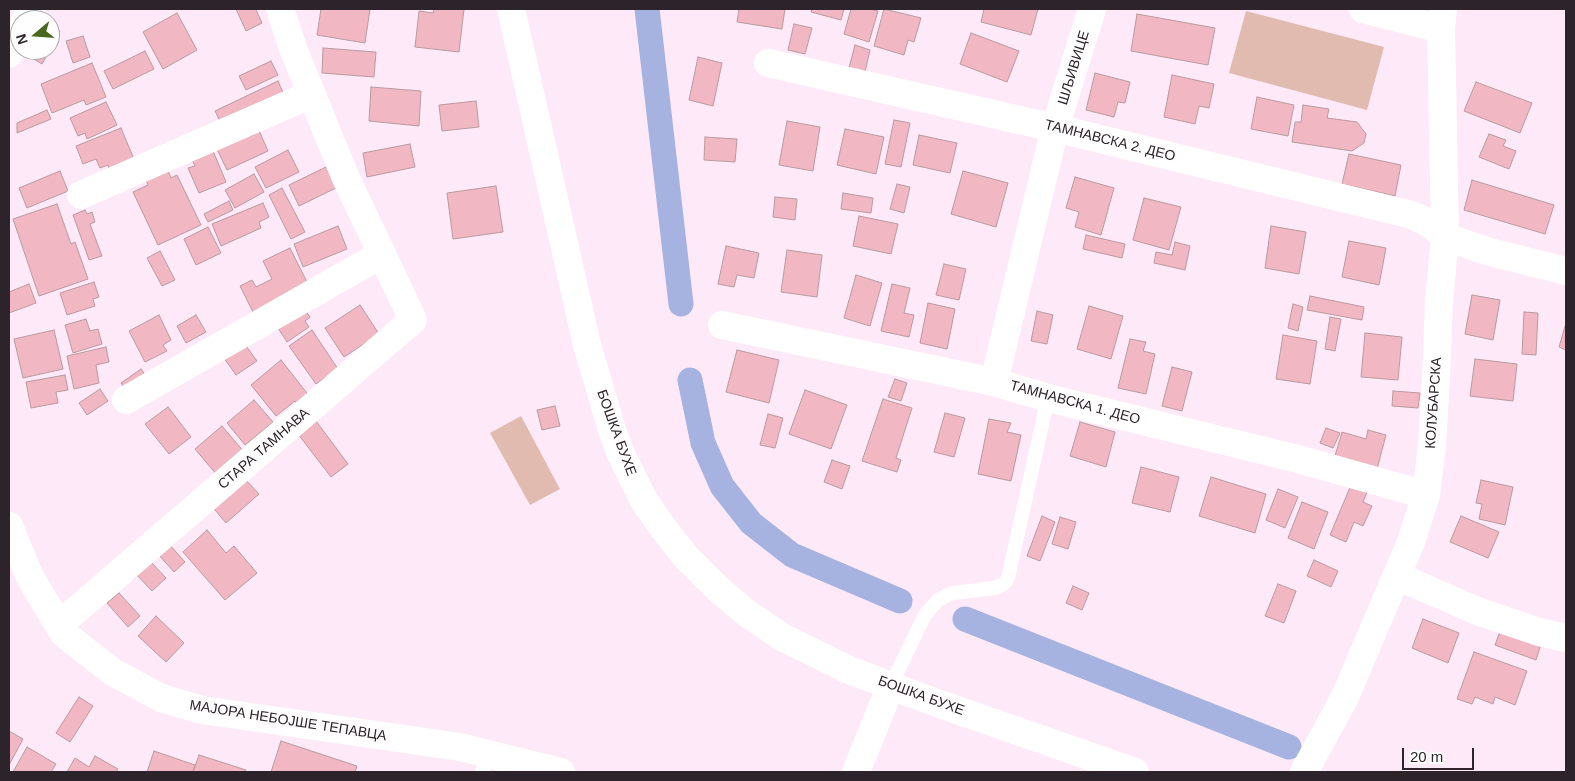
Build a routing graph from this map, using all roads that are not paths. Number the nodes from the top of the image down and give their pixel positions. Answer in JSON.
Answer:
{"nodes":[{"id":1,"x":280,"y":9,"type":"edge"},
{"id":2,"x":511,"y":9,"type":"edge"},
{"id":3,"x":1092,"y":9,"type":"edge"},
{"id":4,"x":1363,"y":9,"type":"edge"},
{"id":5,"x":1442,"y":19,"type":"edge"},
{"id":6,"x":768,"y":64,"type":"dead end"},
{"id":7,"x":312,"y":94,"type":"junction"},
{"id":8,"x":1055,"y":128,"type":"junction"},
{"id":9,"x":81,"y":195,"type":"dead end"},
{"id":10,"x":1445,"y":237,"type":"junction"},
{"id":11,"x":382,"y":254,"type":"junction"},
{"id":12,"x":1566,"y":271,"type":"edge"},
{"id":13,"x":722,"y":325,"type":"dead end"},
{"id":14,"x":994,"y":382,"type":"junction"},
{"id":15,"x":1048,"y":398,"type":"junction"},
{"id":16,"x":126,"y":400,"type":"dead end"},
{"id":17,"x":1426,"y":495,"type":"junction"},
{"id":18,"x":9,"y":526,"type":"edge"},
{"id":19,"x":1397,"y":576,"type":"junction"},
{"id":20,"x":59,"y":625,"type":"junction"},
{"id":21,"x":1566,"y":638,"type":"edge"},
{"id":22,"x":891,"y":685,"type":"junction"},
{"id":23,"x":485,"y":763,"type":"edge"},
{"id":24,"x":561,"y":772,"type":"edge"},
{"id":25,"x":856,"y":772,"type":"edge"},
{"id":26,"x":1135,"y":772,"type":"edge"},
{"id":27,"x":1304,"y":772,"type":"edge"}],
"edges":[{"from":1,"to":7,"type":"street","name":"СТАРА ТАМНАВА"},
{"from":2,"to":22,"type":"street","name":"БОШКА БУХЕ"},
{"from":3,"to":8,"type":"street","name":"ШЉИВИЦЕ"},
{"from":4,"to":5,"type":"street"},
{"from":5,"to":10,"type":"street","name":"КОЛУБАРСКА"},
{"from":6,"to":8,"type":"street","name":"ТАМНАВСКА 2. ДЕО"},
{"from":7,"to":9,"type":"street"},
{"from":7,"to":11,"type":"street","name":"СТАРА ТАМНАВА"},
{"from":8,"to":10,"type":"street","name":"ТАМНАВСКА 2. ДЕО"},
{"from":8,"to":14,"type":"street","name":"ШЉИВИЦЕ"},
{"from":10,"to":12,"type":"street"},
{"from":10,"to":17,"type":"street","name":"КОЛУБАРСКА"},
{"from":11,"to":16,"type":"street"},
{"from":11,"to":20,"type":"street","name":"СТАРА ТАМНАВА"},
{"from":13,"to":14,"type":"street","name":"ТАМНАВСКА 1. ДЕО"},
{"from":14,"to":15,"type":"street","name":"ТАМНАВСКА 1. ДЕО"},
{"from":15,"to":17,"type":"street","name":"ТАМНАВСКА 1. ДЕО"},
{"from":15,"to":22,"type":"lane"},
{"from":17,"to":19,"type":"street","name":"КОЛУБАРСКА"},
{"from":18,"to":20,"type":"street","name":"МАЈОРА НЕБОЈШЕ ТЕПАВЦА"},
{"from":19,"to":21,"type":"street"},
{"from":19,"to":27,"type":"street","name":"КОЛУБАРСКА"},
{"from":20,"to":23,"type":"street","name":"МАЈОРА НЕБОЈШЕ ТЕПАВЦА"},
{"from":22,"to":25,"type":"street"},
{"from":22,"to":26,"type":"street","name":"БОШКА БУХЕ"},
{"from":23,"to":24,"type":"street","name":"МАЈОРА НЕБОЈШЕ ТЕПАВЦА"}]}
